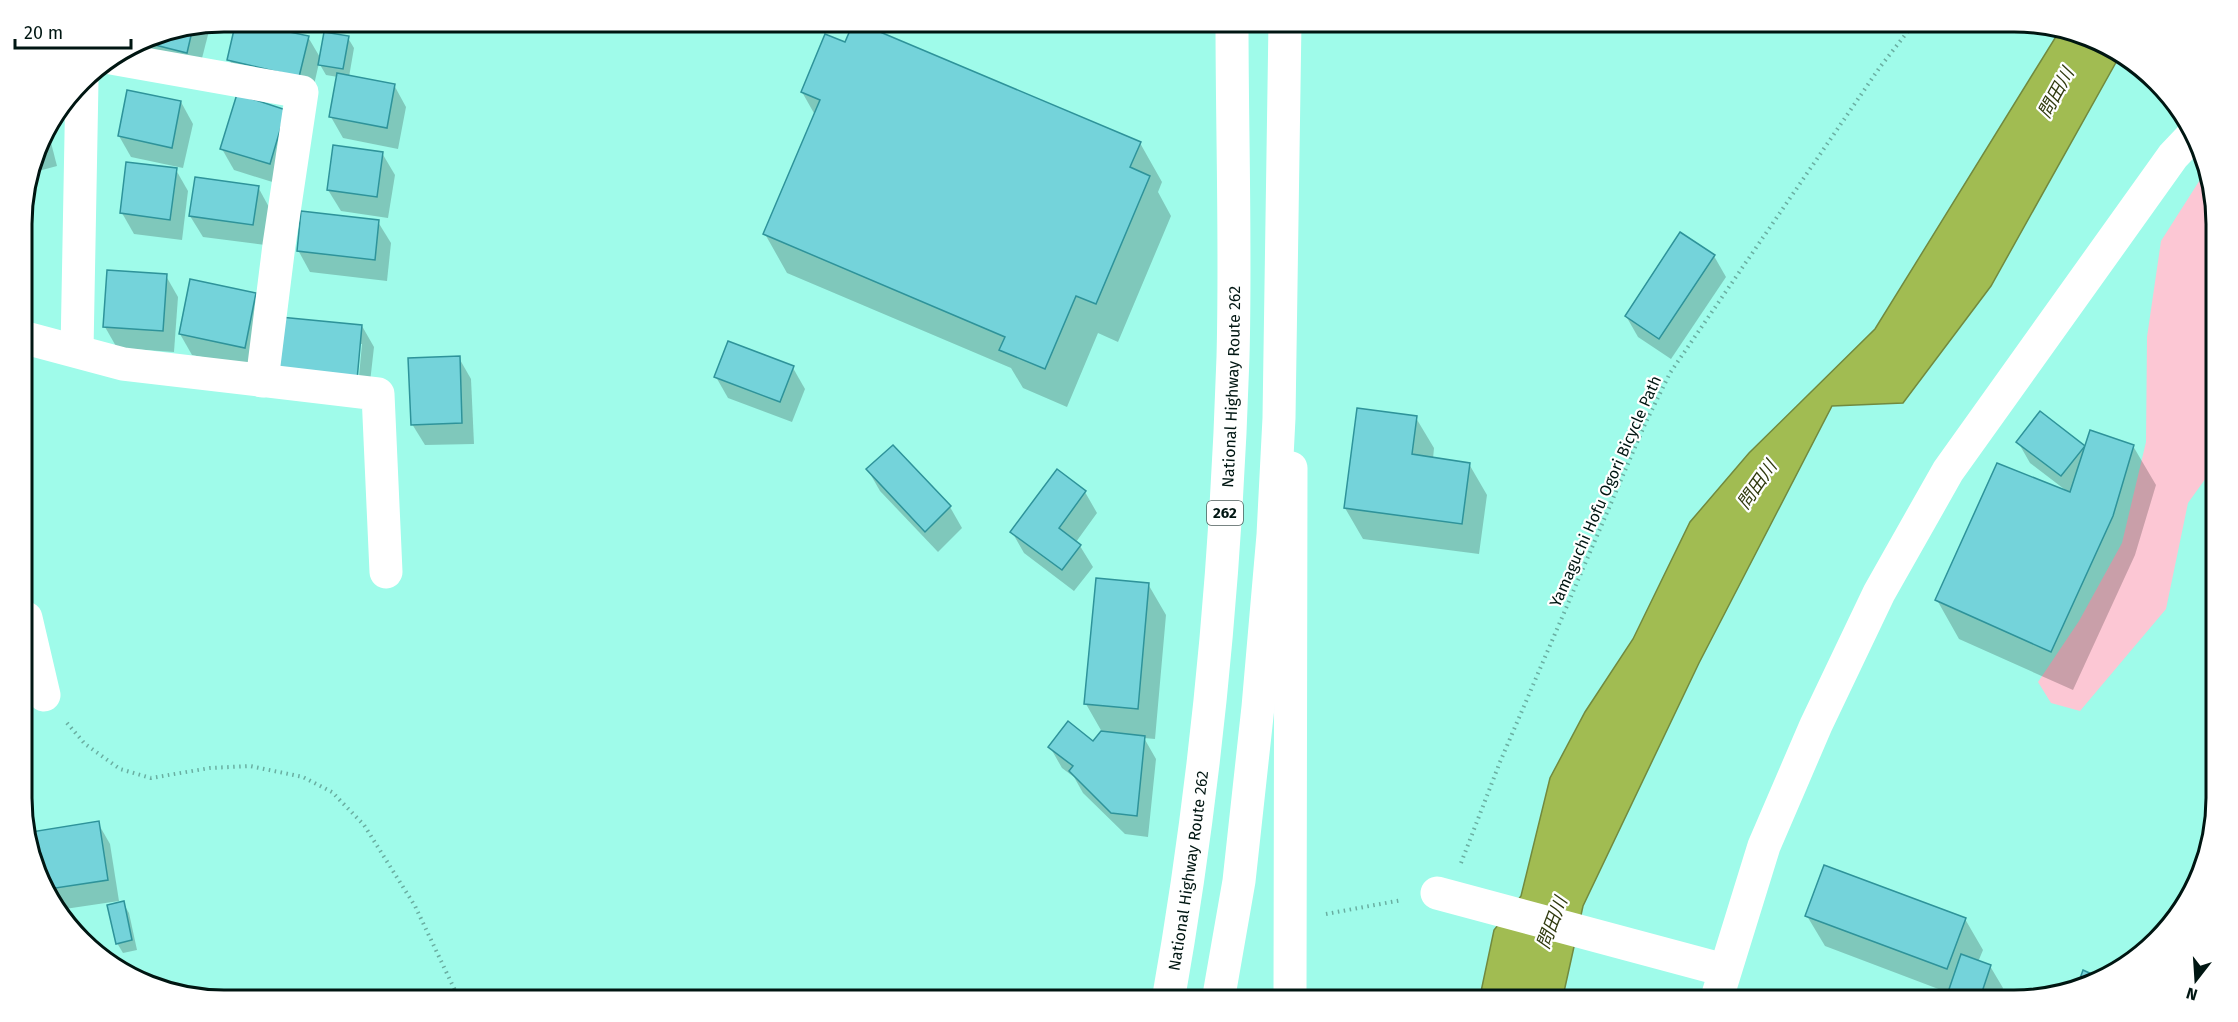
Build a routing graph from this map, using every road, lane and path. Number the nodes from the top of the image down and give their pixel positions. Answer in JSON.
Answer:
{"nodes":[{"id":1,"x":1232,"y":32,"type":"edge"},
{"id":2,"x":1285,"y":32,"type":"edge"},
{"id":3,"x":1908,"y":32,"type":"edge"},
{"id":4,"x":123,"y":60,"type":"edge"},
{"id":5,"x":82,"y":94,"type":"edge"},
{"id":6,"x":2188,"y":141,"type":"edge"},
{"id":7,"x":1285,"y":157,"type":"junction"},
{"id":8,"x":32,"y":340,"type":"edge"},
{"id":9,"x":76,"y":351,"type":"junction"},
{"id":10,"x":262,"y":381,"type":"junction"},
{"id":11,"x":386,"y":572,"type":"dead end"},
{"id":12,"x":31,"y":641,"type":"edge"},
{"id":13,"x":44,"y":695,"type":"joint"},
{"id":14,"x":1446,"y":896,"type":"junction"},
{"id":15,"x":1315,"y":916,"type":"dead end"},
{"id":16,"x":1230,"y":932,"type":"junction"},
{"id":17,"x":1714,"y":967,"type":"junction"},
{"id":18,"x":455,"y":990,"type":"edge"},
{"id":19,"x":1170,"y":990,"type":"edge"},
{"id":20,"x":1220,"y":990,"type":"edge"},
{"id":21,"x":1227,"y":990,"type":"edge"},
{"id":22,"x":1290,"y":990,"type":"edge"},
{"id":23,"x":1715,"y":990,"type":"edge"}],
"edges":[{"from":1,"to":19,"type":"main road","name":"National Highway Route 262","number":"262"},
{"from":2,"to":7,"type":"main road"},
{"from":3,"to":14,"type":"path","name":"Yamaguchi Hofu Ogori Bicycle Path"},
{"from":4,"to":10,"type":"main road"},
{"from":5,"to":9,"type":"main road"},
{"from":6,"to":17,"type":"main road"},
{"from":7,"to":16,"type":"main road"},
{"from":7,"to":22,"type":"main road"},
{"from":8,"to":9,"type":"main road"},
{"from":9,"to":10,"type":"main road"},
{"from":10,"to":11,"type":"main road"},
{"from":12,"to":13,"type":"main road"},
{"from":13,"to":18,"type":"path"},
{"from":14,"to":15,"type":"path"},
{"from":14,"to":17,"type":"main road"},
{"from":16,"to":20,"type":"main road"},
{"from":16,"to":21,"type":"main road"},
{"from":17,"to":23,"type":"main road"}]}
